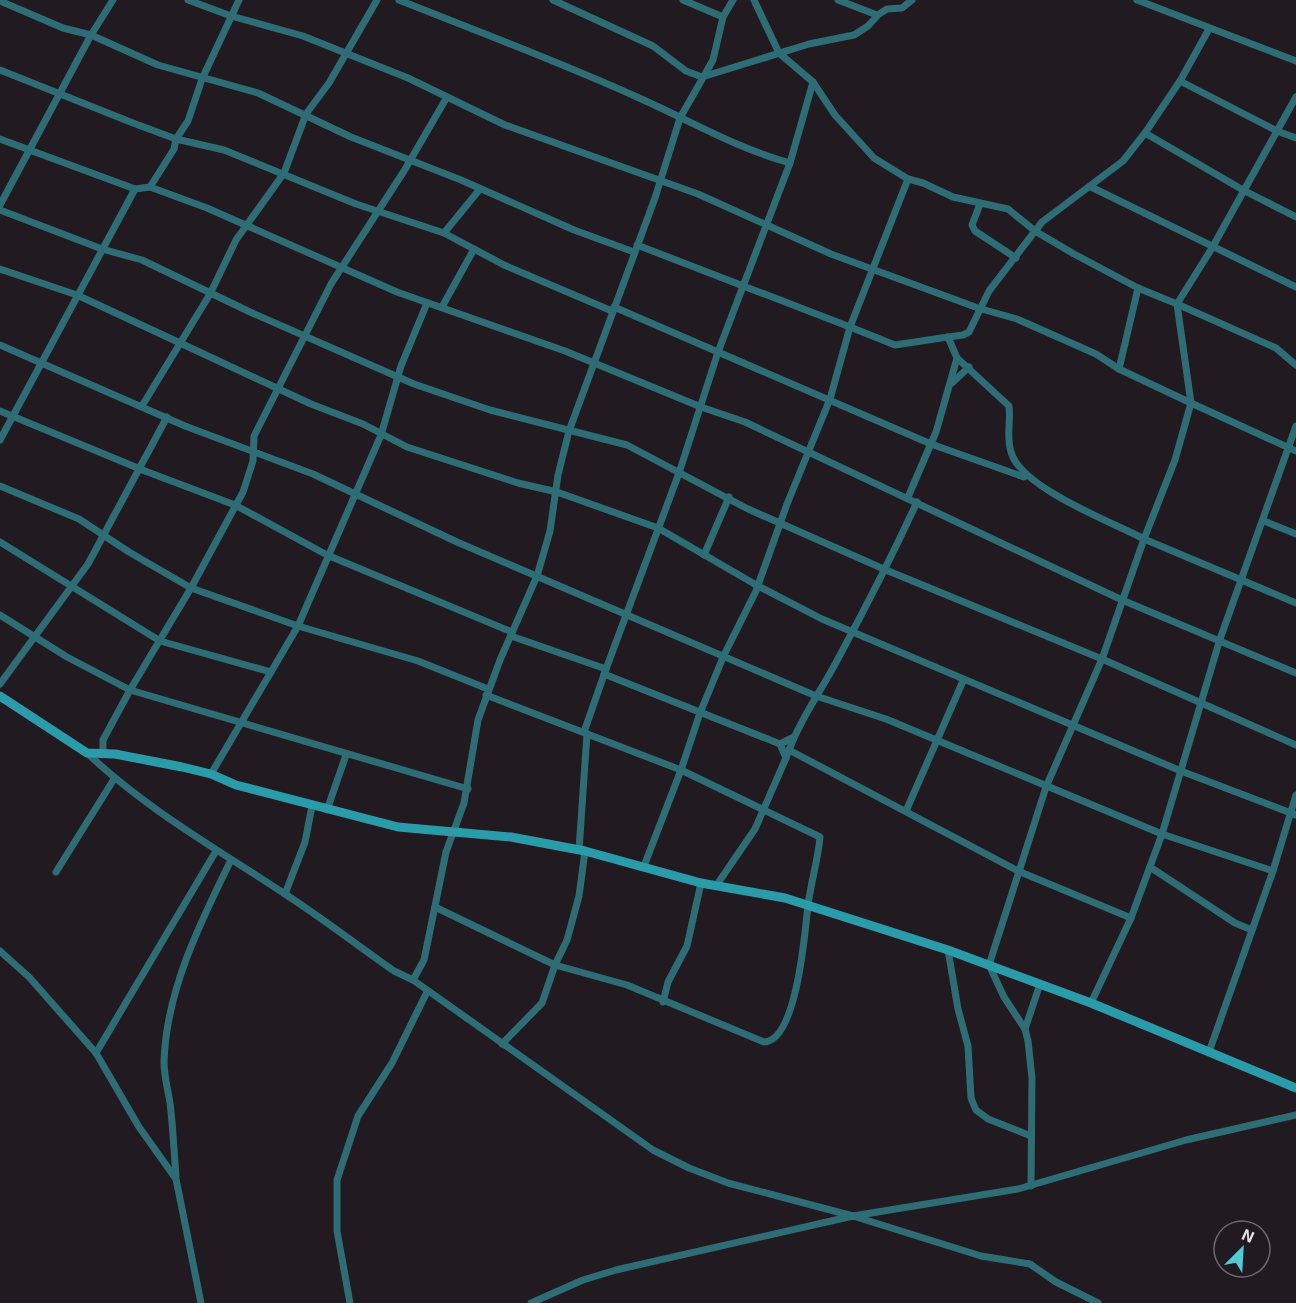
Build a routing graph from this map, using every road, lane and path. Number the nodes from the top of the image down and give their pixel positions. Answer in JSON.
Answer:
{"nodes":[{"id":1,"x":113,"y":0,"type":"edge"},
{"id":2,"x":188,"y":0,"type":"edge"},
{"id":3,"x":239,"y":0,"type":"edge"},
{"id":4,"x":377,"y":0,"type":"edge"},
{"id":5,"x":399,"y":0,"type":"edge"},
{"id":6,"x":554,"y":0,"type":"edge"},
{"id":7,"x":683,"y":0,"type":"edge"},
{"id":8,"x":733,"y":0,"type":"edge"},
{"id":9,"x":754,"y":0,"type":"edge"},
{"id":10,"x":838,"y":0,"type":"edge"},
{"id":11,"x":912,"y":0,"type":"edge"},
{"id":12,"x":1137,"y":0,"type":"edge"},
{"id":13,"x":0,"y":1,"type":"edge"},
{"id":14,"x":878,"y":15,"type":"junction"},
{"id":15,"x":231,"y":16,"type":"junction"},
{"id":16,"x":723,"y":17,"type":"junction"},
{"id":17,"x":1209,"y":29,"type":"junction"},
{"id":18,"x":91,"y":35,"type":"junction"},
{"id":19,"x":779,"y":53,"type":"junction"},
{"id":20,"x":347,"y":54,"type":"junction"},
{"id":21,"x":1296,"y":61,"type":"edge"},
{"id":22,"x":0,"y":70,"type":"edge"},
{"id":23,"x":702,"y":77,"type":"junction"},
{"id":24,"x":202,"y":79,"type":"junction"},
{"id":25,"x":1180,"y":81,"type":"junction"},
{"id":26,"x":813,"y":82,"type":"junction"},
{"id":27,"x":61,"y":94,"type":"junction"},
{"id":28,"x":447,"y":97,"type":"junction"},
{"id":29,"x":1296,"y":97,"type":"edge"},
{"id":30,"x":306,"y":114,"type":"junction"},
{"id":31,"x":680,"y":118,"type":"junction"},
{"id":32,"x":1277,"y":131,"type":"junction"},
{"id":33,"x":1145,"y":133,"type":"junction"},
{"id":34,"x":1296,"y":138,"type":"edge"},
{"id":35,"x":0,"y":139,"type":"edge"},
{"id":36,"x":176,"y":139,"type":"junction"},
{"id":37,"x":29,"y":149,"type":"junction"},
{"id":38,"x":411,"y":160,"type":"junction"},
{"id":39,"x":790,"y":163,"type":"junction"},
{"id":40,"x":284,"y":173,"type":"junction"},
{"id":41,"x":908,"y":178,"type":"junction"},
{"id":42,"x":659,"y":180,"type":"junction"},
{"id":43,"x":150,"y":187,"type":"junction"},
{"id":44,"x":1091,"y":187,"type":"junction"},
{"id":45,"x":135,"y":189,"type":"junction"},
{"id":46,"x":480,"y":189,"type":"junction"},
{"id":47,"x":1243,"y":190,"type":"junction"},
{"id":48,"x":980,"y":204,"type":"junction"},
{"id":49,"x":0,"y":205,"type":"edge"},
{"id":50,"x":0,"y":210,"type":"edge"},
{"id":51,"x":377,"y":212,"type":"junction"},
{"id":52,"x":1296,"y":217,"type":"edge"},
{"id":53,"x":768,"y":225,"type":"junction"},
{"id":54,"x":244,"y":226,"type":"junction"},
{"id":55,"x":1035,"y":231,"type":"junction"},
{"id":56,"x":444,"y":234,"type":"junction"},
{"id":57,"x":635,"y":248,"type":"junction"},
{"id":58,"x":1212,"y":248,"type":"junction"},
{"id":59,"x":102,"y":249,"type":"junction"},
{"id":60,"x":474,"y":249,"type":"junction"},
{"id":61,"x":1016,"y":258,"type":"junction"},
{"id":62,"x":341,"y":268,"type":"junction"},
{"id":63,"x":0,"y":269,"type":"edge"},
{"id":64,"x":873,"y":270,"type":"junction"},
{"id":65,"x":745,"y":284,"type":"junction"},
{"id":66,"x":1296,"y":287,"type":"edge"},
{"id":67,"x":1138,"y":288,"type":"junction"},
{"id":68,"x":210,"y":294,"type":"junction"},
{"id":69,"x":77,"y":295,"type":"junction"},
{"id":70,"x":427,"y":303,"type":"junction"},
{"id":71,"x":1177,"y":304,"type":"junction"},
{"id":72,"x":442,"y":307,"type":"junction"},
{"id":73,"x":978,"y":308,"type":"junction"},
{"id":74,"x":613,"y":309,"type":"junction"},
{"id":75,"x":850,"y":327,"type":"junction"},
{"id":76,"x":304,"y":335,"type":"junction"},
{"id":77,"x":948,"y":337,"type":"junction"},
{"id":78,"x":178,"y":344,"type":"junction"},
{"id":79,"x":0,"y":345,"type":"edge"},
{"id":80,"x":718,"y":352,"type":"junction"},
{"id":81,"x":957,"y":358,"type":"junction"},
{"id":82,"x":593,"y":362,"type":"junction"},
{"id":83,"x":42,"y":363,"type":"junction"},
{"id":84,"x":1296,"y":365,"type":"edge"},
{"id":85,"x":969,"y":367,"type":"junction"},
{"id":86,"x":1119,"y":369,"type":"junction"},
{"id":87,"x":399,"y":376,"type":"junction"},
{"id":88,"x":952,"y":383,"type":"junction"},
{"id":89,"x":277,"y":388,"type":"junction"},
{"id":90,"x":830,"y":399,"type":"junction"},
{"id":91,"x":1191,"y":404,"type":"junction"},
{"id":92,"x":142,"y":406,"type":"junction"},
{"id":93,"x":701,"y":407,"type":"junction"},
{"id":94,"x":0,"y":411,"type":"edge"},
{"id":95,"x":13,"y":415,"type":"junction"},
{"id":96,"x":167,"y":417,"type":"junction"},
{"id":97,"x":1296,"y":426,"type":"edge"},
{"id":98,"x":569,"y":431,"type":"junction"},
{"id":99,"x":381,"y":435,"type":"junction"},
{"id":100,"x":0,"y":440,"type":"edge"},
{"id":101,"x":931,"y":444,"type":"junction"},
{"id":102,"x":252,"y":450,"type":"junction"},
{"id":103,"x":1292,"y":450,"type":"edge"},
{"id":104,"x":808,"y":454,"type":"junction"},
{"id":105,"x":141,"y":470,"type":"junction"},
{"id":106,"x":679,"y":473,"type":"junction"},
{"id":107,"x":1029,"y":479,"type":"junction"},
{"id":108,"x":0,"y":486,"type":"edge"},
{"id":109,"x":557,"y":492,"type":"junction"},
{"id":110,"x":357,"y":494,"type":"junction"},
{"id":111,"x":729,"y":497,"type":"junction"},
{"id":112,"x":908,"y":497,"type":"junction"},
{"id":113,"x":917,"y":502,"type":"junction"},
{"id":114,"x":235,"y":505,"type":"junction"},
{"id":115,"x":1264,"y":521,"type":"junction"},
{"id":116,"x":781,"y":523,"type":"junction"},
{"id":117,"x":658,"y":528,"type":"junction"},
{"id":118,"x":105,"y":534,"type":"junction"},
{"id":119,"x":1296,"y":534,"type":"edge"},
{"id":120,"x":1144,"y":539,"type":"junction"},
{"id":121,"x":0,"y":542,"type":"edge"},
{"id":122,"x":327,"y":555,"type":"junction"},
{"id":123,"x":704,"y":555,"type":"junction"},
{"id":124,"x":886,"y":570,"type":"junction"},
{"id":125,"x":537,"y":576,"type":"junction"},
{"id":126,"x":1242,"y":582,"type":"junction"},
{"id":127,"x":73,"y":585,"type":"junction"},
{"id":128,"x":758,"y":586,"type":"junction"},
{"id":129,"x":191,"y":588,"type":"junction"},
{"id":130,"x":1122,"y":600,"type":"junction"},
{"id":131,"x":1296,"y":603,"type":"edge"},
{"id":132,"x":627,"y":613,"type":"junction"},
{"id":133,"x":0,"y":615,"type":"edge"},
{"id":134,"x":298,"y":626,"type":"junction"},
{"id":135,"x":852,"y":632,"type":"junction"},
{"id":136,"x":511,"y":634,"type":"junction"},
{"id":137,"x":36,"y":638,"type":"junction"},
{"id":138,"x":1220,"y":639,"type":"junction"},
{"id":139,"x":160,"y":641,"type":"junction"},
{"id":140,"x":724,"y":655,"type":"junction"},
{"id":141,"x":1102,"y":659,"type":"junction"},
{"id":142,"x":605,"y":671,"type":"junction"},
{"id":143,"x":271,"y":672,"type":"junction"},
{"id":144,"x":1296,"y":673,"type":"edge"},
{"id":145,"x":963,"y":681,"type":"junction"},
{"id":146,"x":0,"y":684,"type":"edge"},
{"id":147,"x":130,"y":690,"type":"junction"},
{"id":148,"x":487,"y":692,"type":"junction"},
{"id":149,"x":0,"y":696,"type":"edge"},
{"id":150,"x":816,"y":696,"type":"junction"},
{"id":151,"x":1202,"y":704,"type":"junction"},
{"id":152,"x":700,"y":713,"type":"junction"},
{"id":153,"x":243,"y":721,"type":"junction"},
{"id":154,"x":1071,"y":725,"type":"junction"},
{"id":155,"x":585,"y":733,"type":"junction"},
{"id":156,"x":794,"y":737,"type":"junction"},
{"id":157,"x":938,"y":741,"type":"junction"},
{"id":158,"x":780,"y":744,"type":"junction"},
{"id":159,"x":1296,"y":745,"type":"edge"},
{"id":160,"x":87,"y":753,"type":"junction"},
{"id":161,"x":103,"y":753,"type":"junction"},
{"id":162,"x":788,"y":754,"type":"junction"},
{"id":163,"x":346,"y":755,"type":"junction"},
{"id":164,"x":681,"y":770,"type":"junction"},
{"id":165,"x":1181,"y":771,"type":"junction"},
{"id":166,"x":211,"y":774,"type":"junction"},
{"id":167,"x":114,"y":779,"type":"junction"},
{"id":168,"x":1046,"y":787,"type":"junction"},
{"id":169,"x":468,"y":789,"type":"junction"},
{"id":170,"x":1296,"y":795,"type":"edge"},
{"id":171,"x":312,"y":806,"type":"junction"},
{"id":172,"x":763,"y":809,"type":"junction"},
{"id":173,"x":327,"y":810,"type":"junction"},
{"id":174,"x":906,"y":811,"type":"junction"},
{"id":175,"x":1293,"y":814,"type":"edge"},
{"id":176,"x":452,"y":833,"type":"junction"},
{"id":177,"x":1162,"y":834,"type":"junction"},
{"id":178,"x":582,"y":850,"type":"junction"},
{"id":179,"x":216,"y":851,"type":"junction"},
{"id":180,"x":231,"y":860,"type":"junction"},
{"id":181,"x":644,"y":866,"type":"junction"},
{"id":182,"x":1150,"y":867,"type":"junction"},
{"id":183,"x":1018,"y":871,"type":"junction"},
{"id":184,"x":1273,"y":871,"type":"junction"},
{"id":185,"x":56,"y":872,"type":"dead end"},
{"id":186,"x":701,"y":883,"type":"junction"},
{"id":187,"x":716,"y":886,"type":"junction"},
{"id":188,"x":285,"y":894,"type":"junction"},
{"id":189,"x":808,"y":905,"type":"junction"},
{"id":190,"x":435,"y":907,"type":"junction"},
{"id":191,"x":1131,"y":918,"type":"junction"},
{"id":192,"x":1252,"y":930,"type":"junction"},
{"id":193,"x":948,"y":950,"type":"junction"},
{"id":194,"x":0,"y":951,"type":"edge"},
{"id":195,"x":555,"y":965,"type":"junction"},
{"id":196,"x":989,"y":965,"type":"junction"},
{"id":197,"x":413,"y":980,"type":"junction"},
{"id":198,"x":1040,"y":984,"type":"junction"},
{"id":199,"x":427,"y":992,"type":"junction"},
{"id":200,"x":663,"y":1002,"type":"junction"},
{"id":201,"x":1091,"y":1003,"type":"junction"},
{"id":202,"x":1025,"y":1029,"type":"junction"},
{"id":203,"x":502,"y":1044,"type":"junction"},
{"id":204,"x":1209,"y":1052,"type":"junction"},
{"id":205,"x":96,"y":1053,"type":"junction"},
{"id":206,"x":1296,"y":1088,"type":"edge"},
{"id":207,"x":1296,"y":1115,"type":"edge"},
{"id":208,"x":1031,"y":1136,"type":"junction"},
{"id":209,"x":176,"y":1179,"type":"junction"},
{"id":210,"x":1031,"y":1186,"type":"junction"},
{"id":211,"x":853,"y":1216,"type":"junction"},
{"id":212,"x":201,"y":1303,"type":"edge"},
{"id":213,"x":350,"y":1303,"type":"edge"},
{"id":214,"x":531,"y":1303,"type":"edge"},
{"id":215,"x":1098,"y":1303,"type":"edge"}],
"edges":[{"from":1,"to":18,"type":"street"},
{"from":2,"to":15,"type":"street"},
{"from":3,"to":15,"type":"street"},
{"from":4,"to":20,"type":"street"},
{"from":5,"to":31,"type":"street"},
{"from":6,"to":23,"type":"street"},
{"from":7,"to":16,"type":"street"},
{"from":8,"to":16,"type":"street"},
{"from":9,"to":19,"type":"street"},
{"from":10,"to":14,"type":"street"},
{"from":11,"to":14,"type":"street"},
{"from":12,"to":17,"type":"street"},
{"from":13,"to":18,"type":"street"},
{"from":14,"to":19,"type":"street"},
{"from":15,"to":20,"type":"street"},
{"from":15,"to":24,"type":"street"},
{"from":16,"to":23,"type":"street"},
{"from":17,"to":21,"type":"street"},
{"from":17,"to":25,"type":"street"},
{"from":18,"to":24,"type":"street"},
{"from":18,"to":27,"type":"street"},
{"from":19,"to":23,"type":"street"},
{"from":19,"to":26,"type":"street"},
{"from":20,"to":28,"type":"street"},
{"from":20,"to":30,"type":"street"},
{"from":22,"to":27,"type":"street"},
{"from":23,"to":31,"type":"street"},
{"from":24,"to":30,"type":"street"},
{"from":24,"to":36,"type":"street"},
{"from":25,"to":32,"type":"street"},
{"from":25,"to":33,"type":"street"},
{"from":26,"to":39,"type":"street"},
{"from":26,"to":41,"type":"street"},
{"from":27,"to":36,"type":"street"},
{"from":27,"to":37,"type":"street"},
{"from":28,"to":38,"type":"street"},
{"from":28,"to":42,"type":"street"},
{"from":29,"to":32,"type":"street"},
{"from":30,"to":38,"type":"street"},
{"from":30,"to":40,"type":"street"},
{"from":31,"to":39,"type":"street"},
{"from":31,"to":42,"type":"street"},
{"from":32,"to":34,"type":"street"},
{"from":32,"to":47,"type":"street"},
{"from":33,"to":44,"type":"street"},
{"from":33,"to":47,"type":"street"},
{"from":35,"to":37,"type":"street"},
{"from":36,"to":40,"type":"street"},
{"from":36,"to":43,"type":"street"},
{"from":37,"to":45,"type":"street"},
{"from":37,"to":49,"type":"street"},
{"from":38,"to":46,"type":"street"},
{"from":38,"to":51,"type":"street"},
{"from":39,"to":53,"type":"street"},
{"from":40,"to":51,"type":"street"},
{"from":40,"to":54,"type":"street"},
{"from":41,"to":48,"type":"street"},
{"from":41,"to":64,"type":"street"},
{"from":42,"to":53,"type":"street"},
{"from":42,"to":57,"type":"street"},
{"from":43,"to":45,"type":"street"},
{"from":43,"to":54,"type":"street"},
{"from":44,"to":55,"type":"street"},
{"from":44,"to":58,"type":"street"},
{"from":45,"to":59,"type":"street"},
{"from":46,"to":56,"type":"street"},
{"from":46,"to":57,"type":"street"},
{"from":47,"to":52,"type":"street"},
{"from":47,"to":58,"type":"street"},
{"from":48,"to":55,"type":"street"},
{"from":48,"to":61,"type":"street"},
{"from":50,"to":59,"type":"street"},
{"from":51,"to":56,"type":"street"},
{"from":51,"to":62,"type":"street"},
{"from":53,"to":64,"type":"street"},
{"from":53,"to":65,"type":"street"},
{"from":54,"to":62,"type":"street"},
{"from":54,"to":68,"type":"street"},
{"from":55,"to":61,"type":"street"},
{"from":55,"to":67,"type":"street"},
{"from":56,"to":60,"type":"street"},
{"from":57,"to":65,"type":"street"},
{"from":57,"to":74,"type":"street"},
{"from":58,"to":66,"type":"street"},
{"from":58,"to":71,"type":"street"},
{"from":59,"to":68,"type":"street"},
{"from":59,"to":69,"type":"street"},
{"from":60,"to":72,"type":"street"},
{"from":60,"to":74,"type":"street"},
{"from":61,"to":73,"type":"street"},
{"from":62,"to":70,"type":"street"},
{"from":62,"to":76,"type":"street"},
{"from":63,"to":69,"type":"street"},
{"from":64,"to":73,"type":"street"},
{"from":64,"to":75,"type":"street"},
{"from":65,"to":75,"type":"street"},
{"from":65,"to":80,"type":"street"},
{"from":67,"to":71,"type":"street"},
{"from":67,"to":86,"type":"street"},
{"from":68,"to":76,"type":"street"},
{"from":68,"to":78,"type":"street"},
{"from":69,"to":78,"type":"street"},
{"from":69,"to":83,"type":"street"},
{"from":70,"to":72,"type":"street"},
{"from":70,"to":87,"type":"street"},
{"from":71,"to":84,"type":"street"},
{"from":71,"to":91,"type":"street"},
{"from":72,"to":82,"type":"street"},
{"from":73,"to":77,"type":"street"},
{"from":73,"to":86,"type":"street"},
{"from":74,"to":80,"type":"street"},
{"from":74,"to":82,"type":"street"},
{"from":75,"to":77,"type":"street"},
{"from":75,"to":90,"type":"street"},
{"from":76,"to":87,"type":"street"},
{"from":76,"to":89,"type":"street"},
{"from":77,"to":81,"type":"street"},
{"from":78,"to":89,"type":"street"},
{"from":78,"to":92,"type":"street"},
{"from":79,"to":83,"type":"street"},
{"from":80,"to":90,"type":"street"},
{"from":80,"to":93,"type":"street"},
{"from":81,"to":85,"type":"street"},
{"from":81,"to":88,"type":"street"},
{"from":82,"to":93,"type":"street"},
{"from":82,"to":98,"type":"street"},
{"from":83,"to":92,"type":"street"},
{"from":83,"to":95,"type":"street"},
{"from":85,"to":88,"type":"street"},
{"from":85,"to":107,"type":"street"},
{"from":86,"to":91,"type":"street"},
{"from":87,"to":98,"type":"street"},
{"from":87,"to":99,"type":"street"},
{"from":88,"to":101,"type":"street"},
{"from":89,"to":99,"type":"street"},
{"from":89,"to":102,"type":"street"},
{"from":90,"to":101,"type":"street"},
{"from":90,"to":104,"type":"street"},
{"from":91,"to":103,"type":"street"},
{"from":91,"to":120,"type":"street"},
{"from":92,"to":96,"type":"street"},
{"from":93,"to":104,"type":"street"},
{"from":93,"to":106,"type":"street"},
{"from":94,"to":95,"type":"street"},
{"from":95,"to":100,"type":"street"},
{"from":95,"to":105,"type":"street"},
{"from":96,"to":102,"type":"street"},
{"from":96,"to":105,"type":"street"},
{"from":97,"to":103,"type":"street"},
{"from":98,"to":106,"type":"street"},
{"from":98,"to":109,"type":"street"},
{"from":99,"to":109,"type":"street"},
{"from":99,"to":110,"type":"street"},
{"from":101,"to":107,"type":"street"},
{"from":101,"to":112,"type":"street"},
{"from":102,"to":110,"type":"street"},
{"from":102,"to":114,"type":"street"},
{"from":103,"to":115,"type":"street"},
{"from":104,"to":112,"type":"street"},
{"from":104,"to":116,"type":"street"},
{"from":105,"to":114,"type":"street"},
{"from":105,"to":118,"type":"street"},
{"from":106,"to":111,"type":"street"},
{"from":106,"to":117,"type":"street"},
{"from":107,"to":120,"type":"street"},
{"from":108,"to":118,"type":"street"},
{"from":109,"to":117,"type":"street"},
{"from":109,"to":125,"type":"street"},
{"from":110,"to":122,"type":"street"},
{"from":110,"to":125,"type":"street"},
{"from":111,"to":116,"type":"street"},
{"from":111,"to":123,"type":"street"},
{"from":112,"to":113,"type":"street"},
{"from":113,"to":124,"type":"street"},
{"from":113,"to":130,"type":"street"},
{"from":114,"to":122,"type":"street"},
{"from":114,"to":129,"type":"street"},
{"from":115,"to":119,"type":"street"},
{"from":115,"to":126,"type":"street"},
{"from":116,"to":124,"type":"street"},
{"from":116,"to":128,"type":"street"},
{"from":117,"to":123,"type":"street"},
{"from":117,"to":132,"type":"street"},
{"from":118,"to":127,"type":"street"},
{"from":118,"to":129,"type":"street"},
{"from":120,"to":126,"type":"street"},
{"from":120,"to":130,"type":"street"},
{"from":121,"to":127,"type":"street"},
{"from":122,"to":134,"type":"street"},
{"from":122,"to":136,"type":"street"},
{"from":123,"to":128,"type":"street"},
{"from":124,"to":135,"type":"street"},
{"from":124,"to":141,"type":"street"},
{"from":125,"to":132,"type":"street"},
{"from":125,"to":136,"type":"street"},
{"from":126,"to":131,"type":"street"},
{"from":126,"to":138,"type":"street"},
{"from":127,"to":137,"type":"street"},
{"from":127,"to":139,"type":"street"},
{"from":128,"to":135,"type":"street"},
{"from":128,"to":140,"type":"street"},
{"from":129,"to":134,"type":"street"},
{"from":129,"to":139,"type":"street"},
{"from":130,"to":138,"type":"street"},
{"from":130,"to":141,"type":"street"},
{"from":132,"to":140,"type":"street"},
{"from":132,"to":142,"type":"street"},
{"from":133,"to":137,"type":"street"},
{"from":134,"to":143,"type":"street"},
{"from":134,"to":148,"type":"street"},
{"from":135,"to":145,"type":"street"},
{"from":135,"to":150,"type":"street"},
{"from":136,"to":142,"type":"street"},
{"from":136,"to":148,"type":"street"},
{"from":137,"to":146,"type":"street"},
{"from":137,"to":147,"type":"street"},
{"from":138,"to":144,"type":"street"},
{"from":138,"to":151,"type":"street"},
{"from":139,"to":143,"type":"street"},
{"from":139,"to":147,"type":"street"},
{"from":140,"to":150,"type":"street"},
{"from":140,"to":152,"type":"street"},
{"from":141,"to":151,"type":"street"},
{"from":141,"to":154,"type":"street"},
{"from":142,"to":152,"type":"street"},
{"from":142,"to":155,"type":"street"},
{"from":143,"to":153,"type":"street"},
{"from":145,"to":154,"type":"street"},
{"from":145,"to":157,"type":"street"},
{"from":147,"to":153,"type":"street"},
{"from":147,"to":161,"type":"street"},
{"from":148,"to":155,"type":"street"},
{"from":148,"to":169,"type":"street"},
{"from":149,"to":160,"type":"street"},
{"from":150,"to":156,"type":"street"},
{"from":150,"to":157,"type":"street"},
{"from":151,"to":159,"type":"street"},
{"from":151,"to":165,"type":"street"},
{"from":152,"to":158,"type":"street"},
{"from":152,"to":164,"type":"street"},
{"from":153,"to":163,"type":"street"},
{"from":153,"to":166,"type":"street"},
{"from":154,"to":165,"type":"street"},
{"from":154,"to":168,"type":"street"},
{"from":155,"to":164,"type":"street"},
{"from":155,"to":178,"type":"street"},
{"from":156,"to":158,"type":"street"},
{"from":156,"to":162,"type":"street"},
{"from":157,"to":168,"type":"street"},
{"from":157,"to":174,"type":"street"},
{"from":158,"to":162,"type":"street"},
{"from":160,"to":161,"type":"street"},
{"from":160,"to":167,"type":"street"},
{"from":161,"to":166,"type":"street"},
{"from":162,"to":172,"type":"street"},
{"from":162,"to":174,"type":"street"},
{"from":163,"to":169,"type":"street"},
{"from":163,"to":173,"type":"street"},
{"from":164,"to":172,"type":"street"},
{"from":164,"to":181,"type":"street"},
{"from":165,"to":175,"type":"street"},
{"from":165,"to":177,"type":"street"},
{"from":166,"to":171,"type":"street"},
{"from":167,"to":179,"type":"street"},
{"from":167,"to":185,"type":"street"},
{"from":168,"to":177,"type":"street"},
{"from":168,"to":183,"type":"street"},
{"from":169,"to":176,"type":"street"},
{"from":170,"to":175,"type":"street"},
{"from":171,"to":173,"type":"street"},
{"from":171,"to":188,"type":"street"},
{"from":172,"to":187,"type":"street"},
{"from":172,"to":189,"type":"street"},
{"from":173,"to":176,"type":"street"},
{"from":174,"to":183,"type":"street"},
{"from":175,"to":184,"type":"street"},
{"from":176,"to":178,"type":"street"},
{"from":176,"to":190,"type":"street"},
{"from":177,"to":182,"type":"street"},
{"from":177,"to":184,"type":"street"},
{"from":178,"to":181,"type":"street"},
{"from":178,"to":195,"type":"street"},
{"from":179,"to":180,"type":"street"},
{"from":179,"to":205,"type":"street"},
{"from":180,"to":188,"type":"street"},
{"from":180,"to":209,"type":"street"},
{"from":181,"to":186,"type":"street"},
{"from":182,"to":191,"type":"street"},
{"from":182,"to":192,"type":"street"},
{"from":183,"to":191,"type":"street"},
{"from":183,"to":196,"type":"street"},
{"from":184,"to":192,"type":"street"},
{"from":186,"to":187,"type":"street"},
{"from":186,"to":200,"type":"street"},
{"from":187,"to":189,"type":"street"},
{"from":188,"to":197,"type":"street"},
{"from":189,"to":193,"type":"street"},
{"from":189,"to":200,"type":"street"},
{"from":190,"to":195,"type":"street"},
{"from":190,"to":197,"type":"street"},
{"from":191,"to":201,"type":"street"},
{"from":192,"to":204,"type":"street"},
{"from":193,"to":196,"type":"street"},
{"from":193,"to":208,"type":"street"},
{"from":194,"to":205,"type":"street"},
{"from":195,"to":200,"type":"street"},
{"from":195,"to":203,"type":"street"},
{"from":196,"to":198,"type":"street"},
{"from":196,"to":202,"type":"street"},
{"from":197,"to":199,"type":"street"},
{"from":198,"to":201,"type":"street"},
{"from":198,"to":202,"type":"street"},
{"from":199,"to":203,"type":"street"},
{"from":199,"to":213,"type":"street"},
{"from":201,"to":204,"type":"street"},
{"from":202,"to":208,"type":"street"},
{"from":203,"to":211,"type":"street"},
{"from":204,"to":206,"type":"street"},
{"from":205,"to":209,"type":"street"},
{"from":207,"to":210,"type":"street"},
{"from":208,"to":210,"type":"street"},
{"from":209,"to":212,"type":"street"},
{"from":210,"to":211,"type":"street"},
{"from":211,"to":214,"type":"street"},
{"from":211,"to":215,"type":"street"}]}
